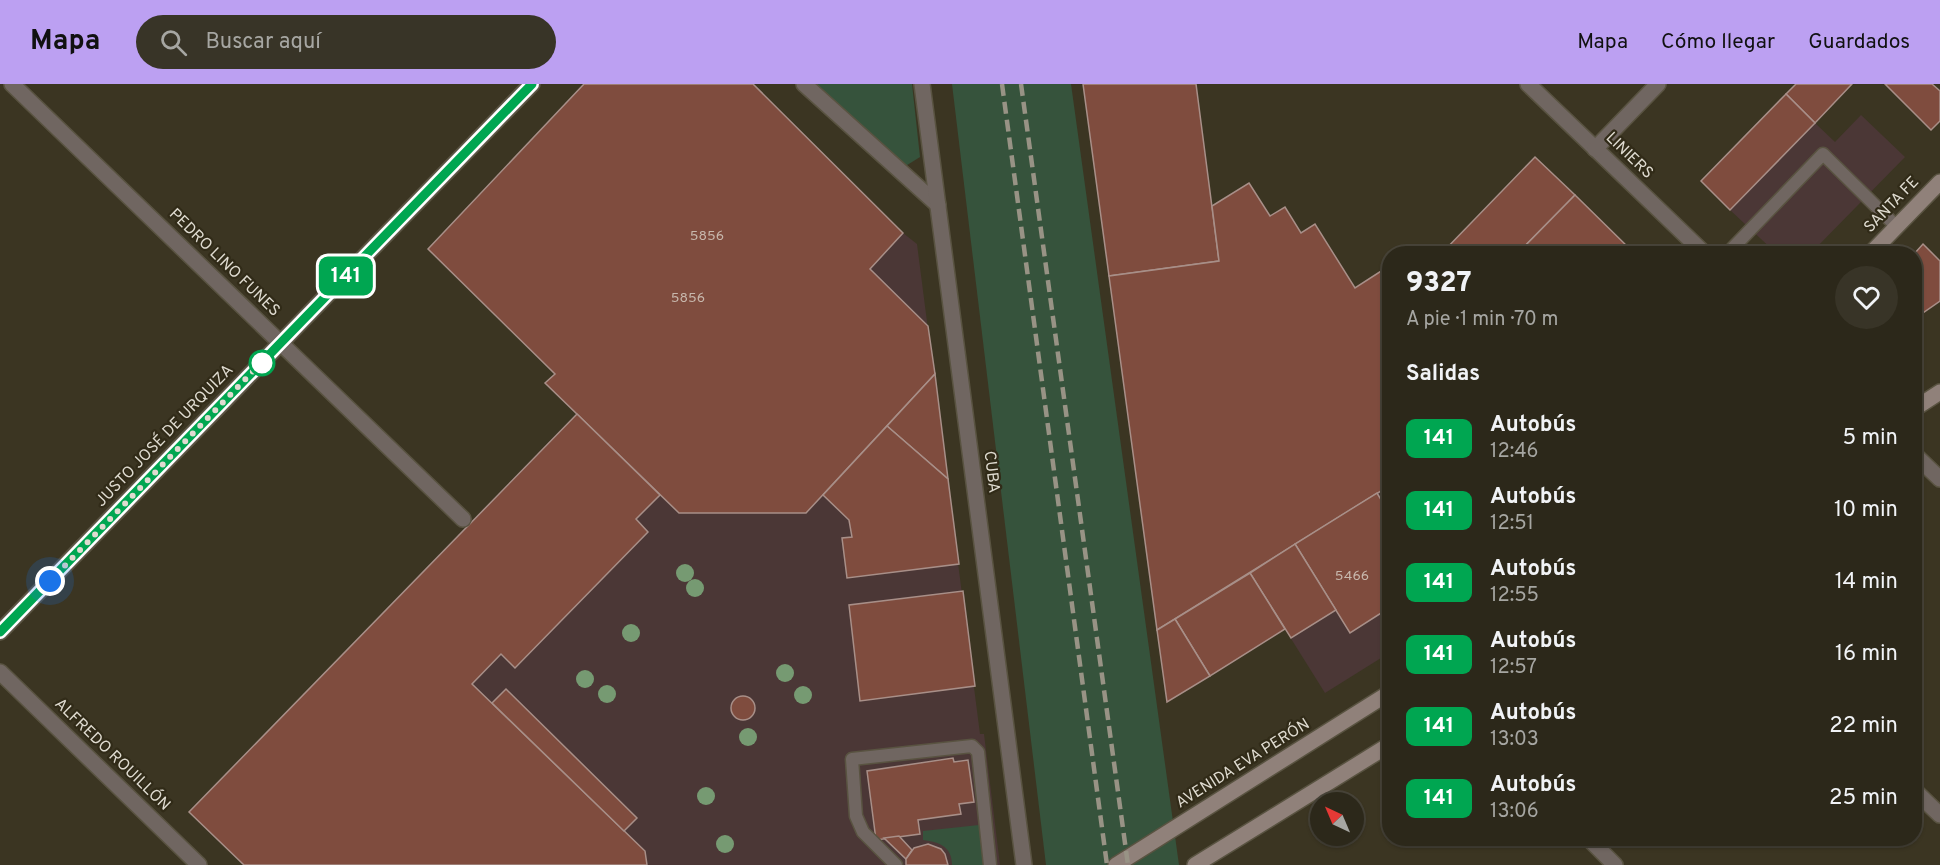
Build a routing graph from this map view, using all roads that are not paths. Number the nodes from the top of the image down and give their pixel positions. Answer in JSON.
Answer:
{"nodes":[{"id":1,"x":12,"y":84,"type":"edge"},
{"id":2,"x":532,"y":84,"type":"edge"},
{"id":3,"x":804,"y":84,"type":"edge"},
{"id":4,"x":922,"y":84,"type":"edge"},
{"id":5,"x":1528,"y":84,"type":"edge"},
{"id":6,"x":1658,"y":84,"type":"edge"},
{"id":7,"x":1595,"y":148,"type":"junction"},
{"id":8,"x":1940,"y":182,"type":"edge"},
{"id":9,"x":938,"y":205,"type":"junction"},
{"id":10,"x":1896,"y":226,"type":"junction"},
{"id":11,"x":1697,"y":246,"type":"edge"},
{"id":12,"x":1735,"y":246,"type":"edge"},
{"id":13,"x":1877,"y":246,"type":"edge"},
{"id":14,"x":281,"y":343,"type":"junction"},
{"id":15,"x":1940,"y":392,"type":"edge"},
{"id":16,"x":1922,"y":404,"type":"edge"},
{"id":17,"x":1922,"y":462,"type":"edge"},
{"id":18,"x":1940,"y":479,"type":"edge"},
{"id":19,"x":463,"y":519,"type":"dead end"},
{"id":20,"x":0,"y":632,"type":"edge"},
{"id":21,"x":0,"y":672,"type":"edge"},
{"id":22,"x":1382,"y":697,"type":"edge"},
{"id":23,"x":1382,"y":749,"type":"edge"},
{"id":24,"x":1922,"y":798,"type":"edge"},
{"id":25,"x":1940,"y":815,"type":"edge"},
{"id":26,"x":1596,"y":846,"type":"edge"},
{"id":27,"x":1202,"y":863,"type":"edge"},
{"id":28,"x":199,"y":865,"type":"edge"},
{"id":29,"x":896,"y":865,"type":"edge"},
{"id":30,"x":990,"y":865,"type":"edge"},
{"id":31,"x":1024,"y":865,"type":"edge"},
{"id":32,"x":1116,"y":865,"type":"edge"},
{"id":33,"x":1615,"y":865,"type":"edge"}],
"edges":[{"from":1,"to":14,"type":"street","name":"PEDRO LINO FUNES"},
{"from":2,"to":14,"type":"street","name":"JUSTO JOSÉ DE URQUIZA"},
{"from":3,"to":9,"type":"street"},
{"from":4,"to":9,"type":"street","name":"CUBA"},
{"from":5,"to":7,"type":"street","name":"LINIERS"},
{"from":6,"to":7,"type":"street"},
{"from":7,"to":11,"type":"street","name":"LINIERS"},
{"from":8,"to":10,"type":"main road","name":"SANTA FE"},
{"from":9,"to":31,"type":"street","name":"CUBA"},
{"from":10,"to":12,"type":"lane"},
{"from":10,"to":13,"type":"main road","name":"SANTA FE"},
{"from":14,"to":19,"type":"street","name":"PEDRO LINO FUNES"},
{"from":14,"to":20,"type":"street","name":"JUSTO JOSÉ DE URQUIZA"},
{"from":15,"to":16,"type":"main road"},
{"from":17,"to":18,"type":"street"},
{"from":21,"to":28,"type":"street","name":"ALFREDO ROUILLÓN"},
{"from":22,"to":32,"type":"main road","name":"AVENIDA EVA PERÓN"},
{"from":23,"to":27,"type":"main road"},
{"from":24,"to":25,"type":"street"},
{"from":26,"to":33,"type":"street"},
{"from":29,"to":30,"type":"lane"}]}
